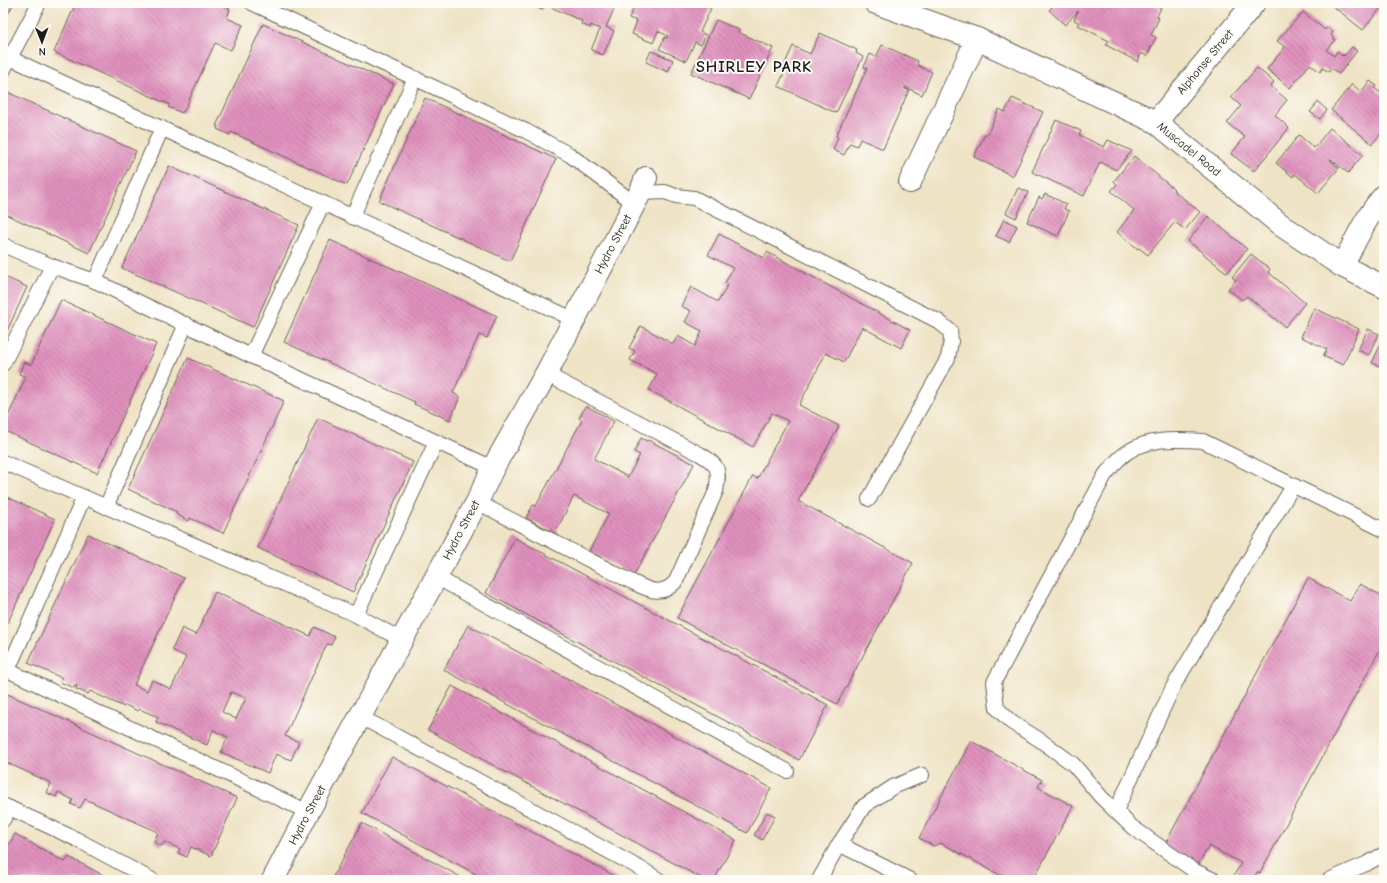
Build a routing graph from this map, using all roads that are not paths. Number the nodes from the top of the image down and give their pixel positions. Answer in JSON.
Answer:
{"nodes":[{"id":1,"x":39,"y":3,"type":"edge"},
{"id":2,"x":252,"y":3,"type":"edge"},
{"id":3,"x":876,"y":3,"type":"edge"},
{"id":4,"x":1254,"y":3,"type":"edge"},
{"id":5,"x":977,"y":39,"type":"junction"},
{"id":6,"x":10,"y":58,"type":"junction"},
{"id":7,"x":3,"y":71,"type":"edge"},
{"id":8,"x":415,"y":78,"type":"junction"},
{"id":9,"x":1156,"y":122,"type":"junction"},
{"id":10,"x":162,"y":128,"type":"junction"},
{"id":11,"x":910,"y":182,"type":"dead end"},
{"id":12,"x":640,"y":192,"type":"junction"},
{"id":13,"x":1384,"y":196,"type":"edge"},
{"id":14,"x":323,"y":203,"type":"junction"},
{"id":15,"x":352,"y":216,"type":"junction"},
{"id":16,"x":3,"y":245,"type":"edge"},
{"id":17,"x":52,"y":266,"type":"junction"},
{"id":18,"x":1342,"y":266,"type":"junction"},
{"id":19,"x":95,"y":281,"type":"junction"},
{"id":20,"x":1384,"y":287,"type":"edge"},
{"id":21,"x":573,"y":320,"type":"junction"},
{"id":22,"x":186,"y":324,"type":"junction"},
{"id":23,"x":251,"y":356,"type":"junction"},
{"id":24,"x":3,"y":364,"type":"edge"},
{"id":25,"x":546,"y":374,"type":"junction"},
{"id":26,"x":436,"y":442,"type":"junction"},
{"id":27,"x":3,"y":462,"type":"edge"},
{"id":28,"x":492,"y":468,"type":"junction"},
{"id":29,"x":1293,"y":486,"type":"junction"},
{"id":30,"x":84,"y":497,"type":"junction"},
{"id":31,"x":870,"y":499,"type":"dead end"},
{"id":32,"x":477,"y":502,"type":"junction"},
{"id":33,"x":106,"y":507,"type":"junction"},
{"id":34,"x":1384,"y":530,"type":"edge"},
{"id":35,"x":436,"y":577,"type":"junction"},
{"id":36,"x":356,"y":614,"type":"junction"},
{"id":37,"x":402,"y":640,"type":"junction"},
{"id":38,"x":5,"y":669,"type":"edge"},
{"id":39,"x":359,"y":716,"type":"junction"},
{"id":40,"x":787,"y":771,"type":"dead end"},
{"id":41,"x":922,"y":775,"type":"dead end"},
{"id":42,"x":5,"y":811,"type":"edge"},
{"id":43,"x":1116,"y":811,"type":"junction"},
{"id":44,"x":308,"y":812,"type":"junction"},
{"id":45,"x":839,"y":844,"type":"junction"},
{"id":46,"x":1384,"y":854,"type":"edge"},
{"id":47,"x":902,"y":878,"type":"edge"},
{"id":48,"x":152,"y":880,"type":"edge"},
{"id":49,"x":273,"y":880,"type":"edge"},
{"id":50,"x":659,"y":880,"type":"edge"},
{"id":51,"x":819,"y":880,"type":"edge"},
{"id":52,"x":1214,"y":880,"type":"edge"},
{"id":53,"x":1329,"y":880,"type":"edge"}],
"edges":[{"from":1,"to":6,"type":"lane"},
{"from":2,"to":8,"type":"lane"},
{"from":3,"to":5,"type":"street","name":"Muscadel Road"},
{"from":4,"to":9,"type":"street","name":"Alphonse Street"},
{"from":5,"to":9,"type":"street","name":"Muscadel Road"},
{"from":5,"to":11,"type":"street"},
{"from":6,"to":7,"type":"lane"},
{"from":6,"to":10,"type":"lane"},
{"from":8,"to":12,"type":"lane"},
{"from":8,"to":15,"type":"lane"},
{"from":9,"to":18,"type":"street","name":"Muscadel Road"},
{"from":10,"to":14,"type":"lane"},
{"from":10,"to":19,"type":"lane"},
{"from":12,"to":21,"type":"street","name":"Hydro Street"},
{"from":12,"to":31,"type":"lane"},
{"from":13,"to":18,"type":"street"},
{"from":14,"to":15,"type":"lane"},
{"from":14,"to":23,"type":"lane"},
{"from":15,"to":21,"type":"lane"},
{"from":16,"to":17,"type":"lane"},
{"from":17,"to":19,"type":"lane"},
{"from":17,"to":24,"type":"lane"},
{"from":18,"to":20,"type":"street","name":"Muscadel Road"},
{"from":19,"to":22,"type":"lane"},
{"from":21,"to":25,"type":"street","name":"Hydro Street"},
{"from":22,"to":23,"type":"lane"},
{"from":22,"to":33,"type":"lane"},
{"from":23,"to":26,"type":"lane"},
{"from":25,"to":28,"type":"street","name":"Hydro Street"},
{"from":25,"to":32,"type":"lane"},
{"from":26,"to":28,"type":"lane"},
{"from":26,"to":36,"type":"lane"},
{"from":27,"to":30,"type":"lane"},
{"from":28,"to":32,"type":"street","name":"Hydro Street"},
{"from":29,"to":34,"type":"lane"},
{"from":29,"to":43,"type":"lane"},
{"from":29,"to":43,"type":"lane"},
{"from":30,"to":33,"type":"lane"},
{"from":30,"to":38,"type":"lane"},
{"from":32,"to":35,"type":"street","name":"Hydro Street"},
{"from":33,"to":36,"type":"lane"},
{"from":35,"to":37,"type":"street","name":"Hydro Street"},
{"from":35,"to":40,"type":"lane"},
{"from":36,"to":37,"type":"lane"},
{"from":37,"to":39,"type":"street","name":"Hydro Street"},
{"from":38,"to":44,"type":"lane"},
{"from":39,"to":44,"type":"street","name":"Hydro Street"},
{"from":39,"to":50,"type":"lane"},
{"from":41,"to":45,"type":"lane"},
{"from":42,"to":48,"type":"lane"},
{"from":43,"to":52,"type":"lane"},
{"from":44,"to":49,"type":"street","name":"Hydro Street"},
{"from":45,"to":47,"type":"lane"},
{"from":45,"to":51,"type":"lane"},
{"from":46,"to":53,"type":"lane"}]}
